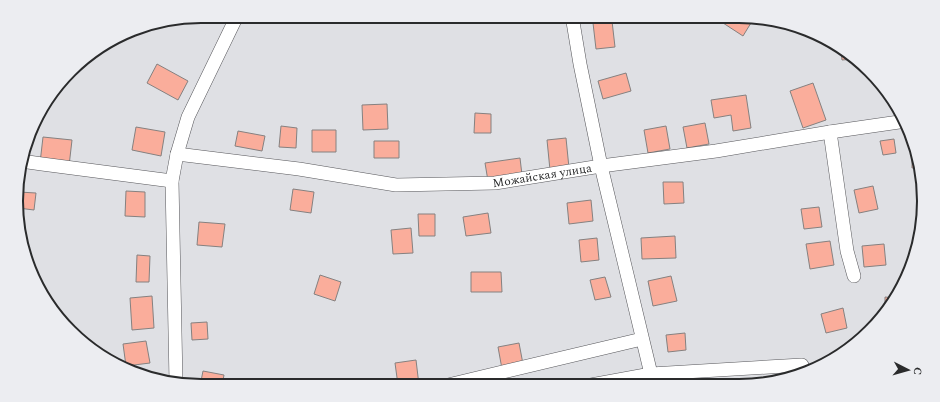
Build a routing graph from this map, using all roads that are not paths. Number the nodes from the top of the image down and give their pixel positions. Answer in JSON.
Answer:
{"nodes":[{"id":1,"x":234,"y":23,"type":"edge"},
{"id":2,"x":573,"y":23,"type":"edge"},
{"id":3,"x":899,"y":122,"type":"edge"},
{"id":4,"x":830,"y":132,"type":"junction"},
{"id":5,"x":177,"y":154,"type":"junction"},
{"id":6,"x":27,"y":162,"type":"edge"},
{"id":7,"x":601,"y":166,"type":"junction"},
{"id":8,"x":172,"y":181,"type":"junction"},
{"id":9,"x":854,"y":276,"type":"dead end"},
{"id":10,"x":642,"y":339,"type":"junction"},
{"id":11,"x":802,"y":365,"type":"dead end"},
{"id":12,"x":651,"y":374,"type":"junction"},
{"id":13,"x":176,"y":377,"type":"edge"},
{"id":14,"x":473,"y":379,"type":"edge"},
{"id":15,"x":624,"y":379,"type":"edge"}],
"edges":[{"from":1,"to":5,"type":"street"},
{"from":2,"to":7,"type":"street"},
{"from":3,"to":4,"type":"street","name":"Можайская улица"},
{"from":4,"to":7,"type":"street","name":"Можайская улица"},
{"from":4,"to":9,"type":"street"},
{"from":5,"to":7,"type":"street","name":"Можайская улица"},
{"from":5,"to":8,"type":"street"},
{"from":6,"to":8,"type":"street"},
{"from":7,"to":10,"type":"street"},
{"from":8,"to":13,"type":"street"},
{"from":10,"to":12,"type":"street"},
{"from":10,"to":14,"type":"street"},
{"from":11,"to":12,"type":"street"},
{"from":12,"to":15,"type":"street"}]}
